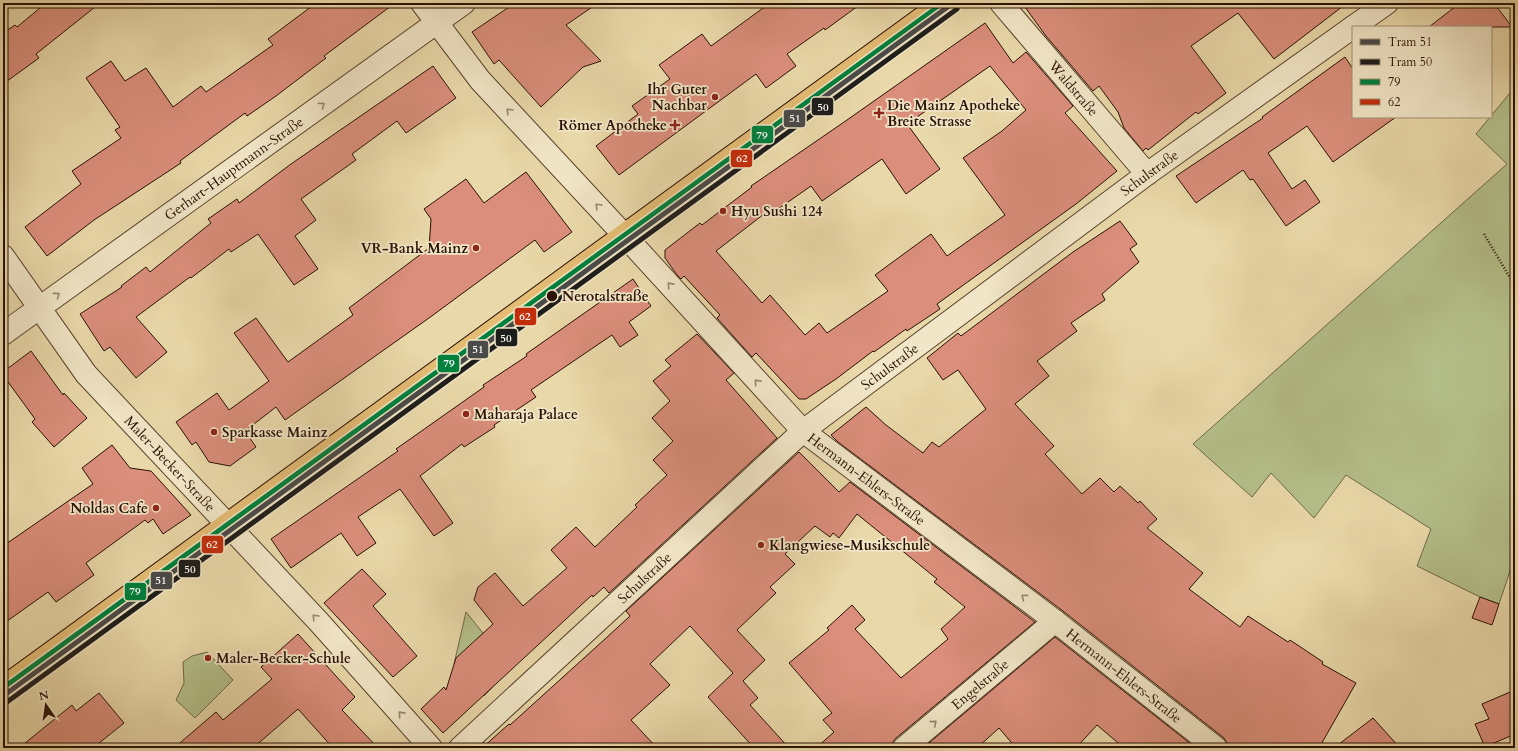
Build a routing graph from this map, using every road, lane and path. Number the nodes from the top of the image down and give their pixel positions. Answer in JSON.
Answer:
{"nodes":[{"id":1,"x":422,"y":3,"type":"edge"},
{"id":2,"x":464,"y":3,"type":"edge"},
{"id":3,"x":943,"y":3,"type":"edge"},
{"id":4,"x":1001,"y":3,"type":"edge"},
{"id":5,"x":1387,"y":3,"type":"edge"},
{"id":6,"x":436,"y":23,"type":"junction"},
{"id":7,"x":1354,"y":26,"type":"edge"},
{"id":8,"x":1352,"y":28,"type":"edge"},
{"id":9,"x":1147,"y":174,"type":"junction"},
{"id":10,"x":1484,"y":234,"type":"dead end"},
{"id":11,"x":624,"y":235,"type":"junction"},
{"id":12,"x":3,"y":256,"type":"edge"},
{"id":13,"x":1515,"y":286,"type":"edge"},
{"id":14,"x":40,"y":308,"type":"junction"},
{"id":15,"x":3,"y":334,"type":"edge"},
{"id":16,"x":802,"y":431,"type":"junction"},
{"id":17,"x":228,"y":524,"type":"junction"},
{"id":18,"x":1055,"y":621,"type":"junction"},
{"id":19,"x":3,"y":688,"type":"edge"},
{"id":20,"x":431,"y":748,"type":"edge"},
{"id":21,"x":460,"y":748,"type":"edge"},
{"id":22,"x":904,"y":748,"type":"edge"},
{"id":23,"x":1216,"y":748,"type":"edge"}],
"edges":[{"from":1,"to":6,"type":"street"},
{"from":2,"to":6,"type":"street","name":"Gerhart-Hauptmann-Straße"},
{"from":3,"to":11,"type":"main road"},
{"from":4,"to":9,"type":"street","name":"Waldstraße"},
{"from":5,"to":7,"type":"street","name":"Schulstraße"},
{"from":11,"to":6,"type":"street","one_way":true},
{"from":14,"to":6,"type":"street","name":"Gerhart-Hauptmann-Straße","one_way":true},
{"from":8,"to":9,"type":"street","name":"Schulstraße"},
{"from":9,"to":16,"type":"street","name":"Schulstraße"},
{"from":10,"to":13,"type":"path"},
{"from":16,"to":11,"type":"street","name":"Hermann-Ehlers-Straße","one_way":true},
{"from":11,"to":17,"type":"main road"},
{"from":12,"to":14,"type":"street","name":"Maler-Becker-Straße"},
{"from":14,"to":15,"type":"street","name":"Gerhart-Hauptmann-Straße"},
{"from":14,"to":17,"type":"street","name":"Maler-Becker-Straße"},
{"from":18,"to":16,"type":"street","name":"Hermann-Ehlers-Straße","one_way":true},
{"from":16,"to":21,"type":"street","name":"Schulstraße"},
{"from":17,"to":19,"type":"main road"},
{"from":20,"to":17,"type":"street","name":"Maler-Becker-Straße","one_way":true},
{"from":22,"to":18,"type":"street","name":"Engelstraße","one_way":true},
{"from":18,"to":23,"type":"street","name":"Hermann-Ehlers-Straße"}]}
